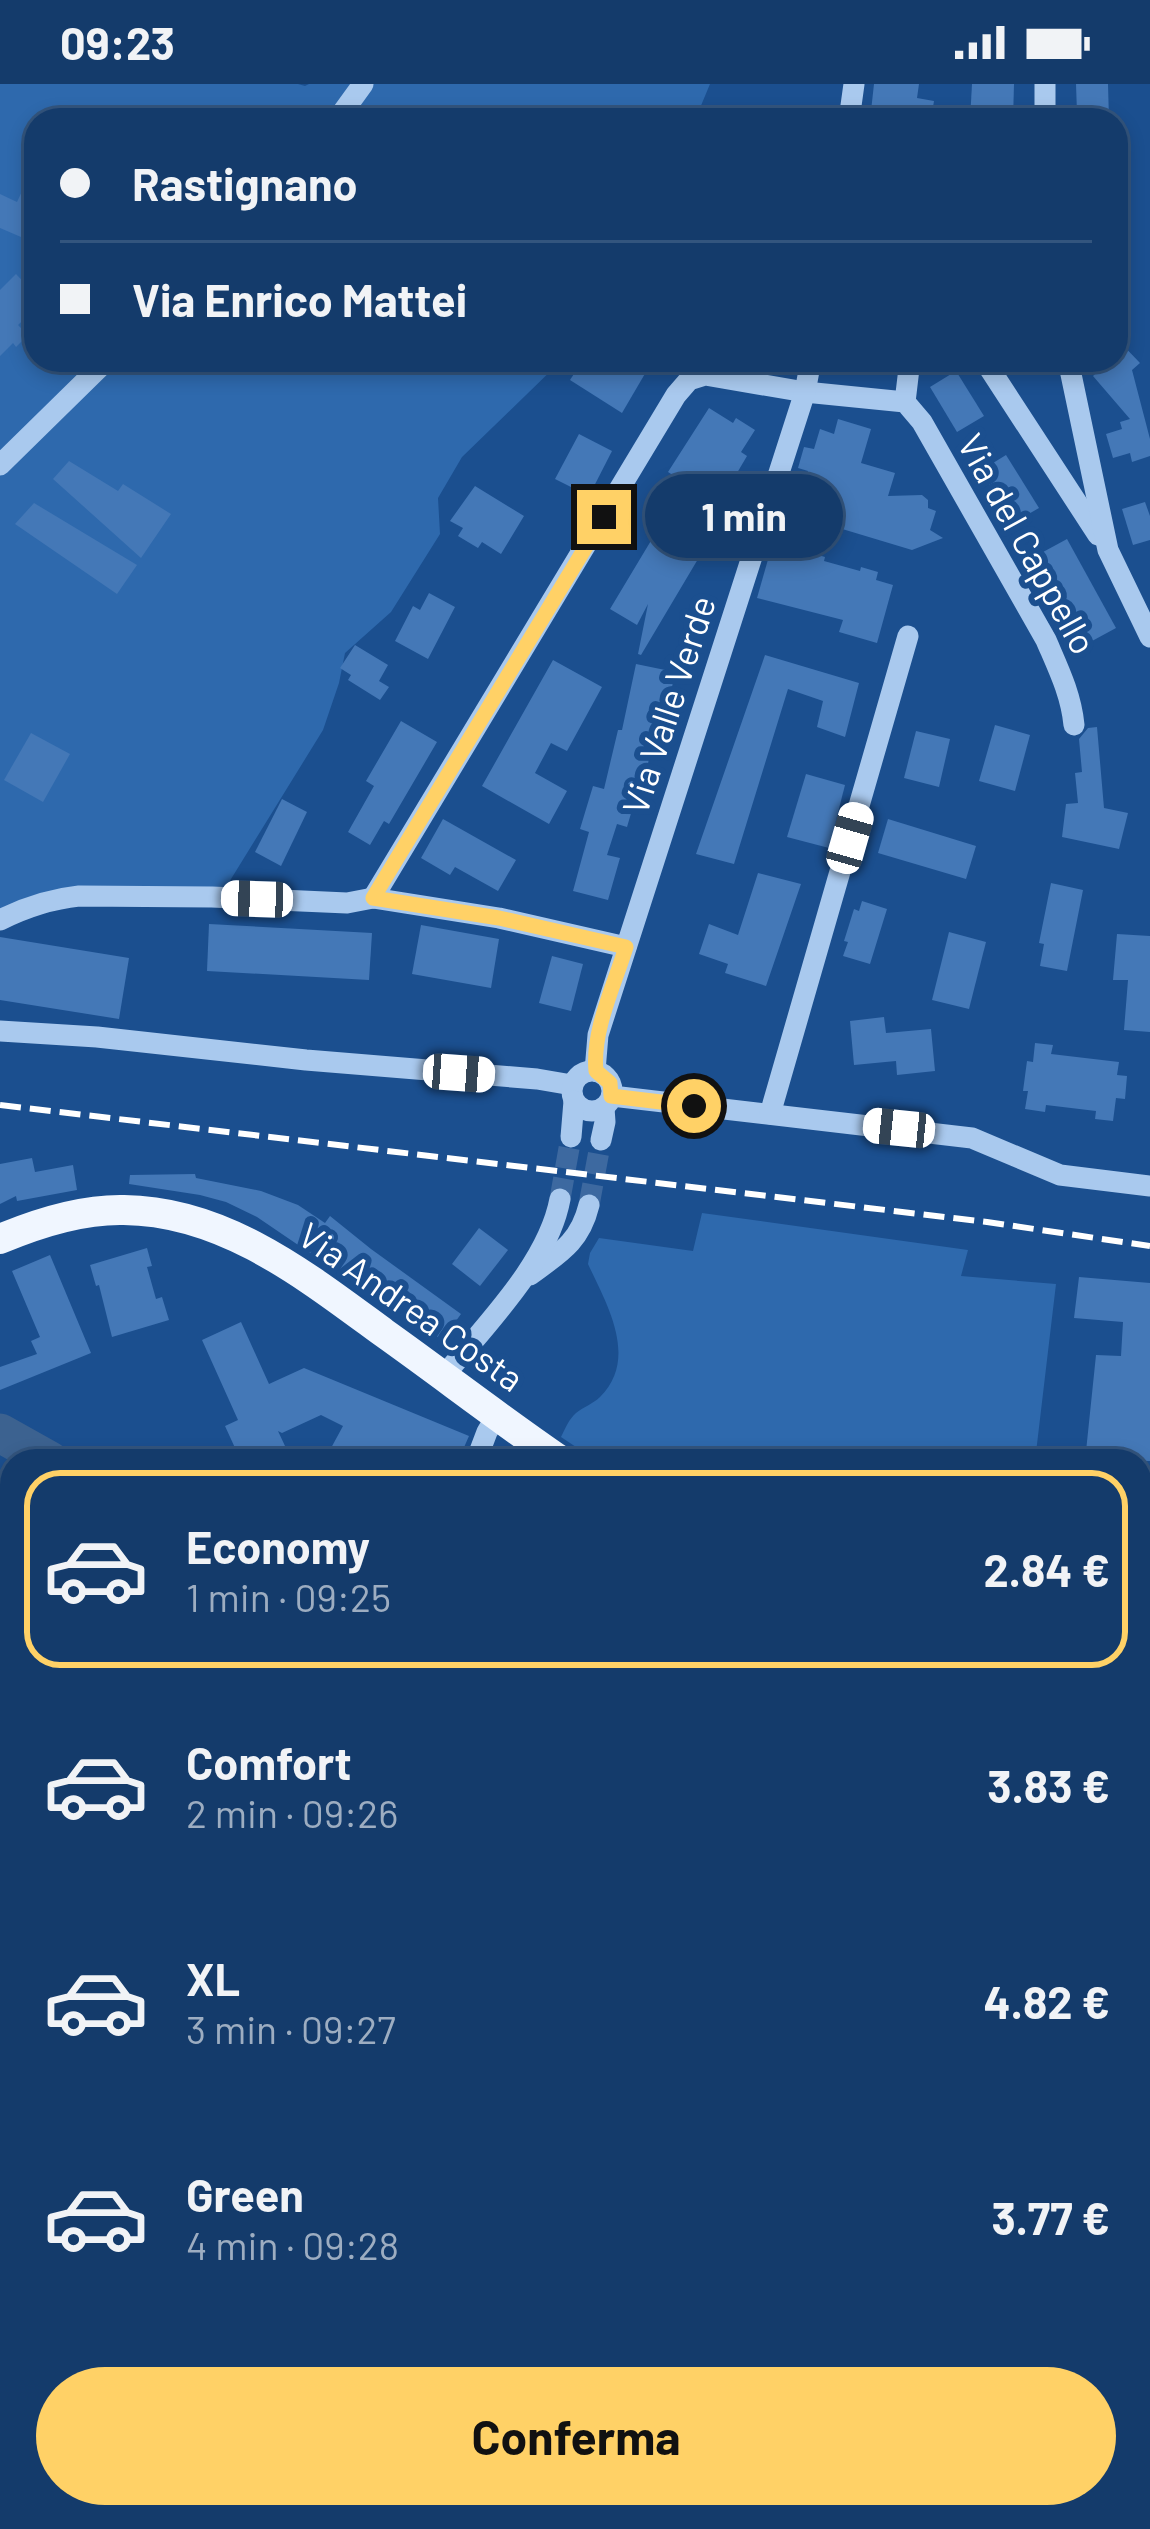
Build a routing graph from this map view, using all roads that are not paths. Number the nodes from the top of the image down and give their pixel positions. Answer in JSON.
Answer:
{"nodes":[{"id":1,"x":95,"y":372,"type":"edge"},
{"id":2,"x":809,"y":372,"type":"edge"},
{"id":3,"x":908,"y":372,"type":"edge"},
{"id":4,"x":992,"y":372,"type":"edge"},
{"id":5,"x":1071,"y":372,"type":"edge"},
{"id":6,"x":805,"y":392,"type":"junction"},
{"id":7,"x":904,"y":402,"type":"junction"},
{"id":8,"x":1,"y":463,"type":"edge"},
{"id":9,"x":1108,"y":550,"type":"junction"},
{"id":10,"x":908,"y":636,"type":"dead end"},
{"id":11,"x":1150,"y":638,"type":"edge"},
{"id":12,"x":1074,"y":725,"type":"dead end"},
{"id":13,"x":373,"y":898,"type":"junction"},
{"id":14,"x":0,"y":920,"type":"edge"},
{"id":15,"x":626,"y":947,"type":"junction"},
{"id":16,"x":0,"y":1031,"type":"edge"},
{"id":17,"x":596,"y":1071,"type":"junction"},
{"id":18,"x":573,"y":1093,"type":"junction"},
{"id":19,"x":608,"y":1102,"type":"junction"},
{"id":20,"x":770,"y":1114,"type":"junction"},
{"id":21,"x":571,"y":1137,"type":"tunnel mouth"},
{"id":22,"x":601,"y":1140,"type":"tunnel mouth"},
{"id":23,"x":1150,"y":1186,"type":"edge"},
{"id":24,"x":560,"y":1199,"type":"tunnel mouth"},
{"id":25,"x":589,"y":1205,"type":"tunnel mouth"},
{"id":26,"x":0,"y":1239,"type":"edge"},
{"id":27,"x":516,"y":1287,"type":"junction"},
{"id":28,"x":444,"y":1376,"type":"junction"},
{"id":29,"x":497,"y":1415,"type":"junction"},
{"id":30,"x":481,"y":1449,"type":"edge"},
{"id":31,"x":544,"y":1449,"type":"edge"}],
"edges":[{"from":1,"to":8,"type":"street"},
{"from":2,"to":6,"type":"street","name":"Via Valle Verde"},
{"from":3,"to":7,"type":"street"},
{"from":4,"to":9,"type":"street","name":"Via del Cappello"},
{"from":5,"to":9,"type":"street"},
{"from":6,"to":7,"type":"street"},
{"from":6,"to":13,"type":"street"},
{"from":6,"to":15,"type":"street","name":"Via Valle Verde"},
{"from":7,"to":12,"type":"street","name":"Via del Cappello"},
{"from":9,"to":11,"type":"street"},
{"from":10,"to":20,"type":"street"},
{"from":13,"to":14,"type":"street"},
{"from":13,"to":15,"type":"street"},
{"from":15,"to":17,"type":"street","name":"Via Valle Verde"},
{"from":16,"to":18,"type":"street"},
{"from":17,"to":18,"type":"street"},
{"from":17,"to":19,"type":"street"},
{"from":18,"to":19,"type":"street"},
{"from":18,"to":21,"type":"street"},
{"from":19,"to":20,"type":"street"},
{"from":19,"to":22,"type":"street"},
{"from":20,"to":23,"type":"street"},
{"from":24,"to":27,"type":"street"},
{"from":25,"to":27,"type":"street"},
{"from":26,"to":28,"type":"main road","name":"Via Andrea Costa"},
{"from":27,"to":28,"type":"street"},
{"from":28,"to":29,"type":"main road","name":"Via Andrea Costa"},
{"from":29,"to":30,"type":"street"},
{"from":29,"to":31,"type":"main road","name":"Via Andrea Costa"}]}
